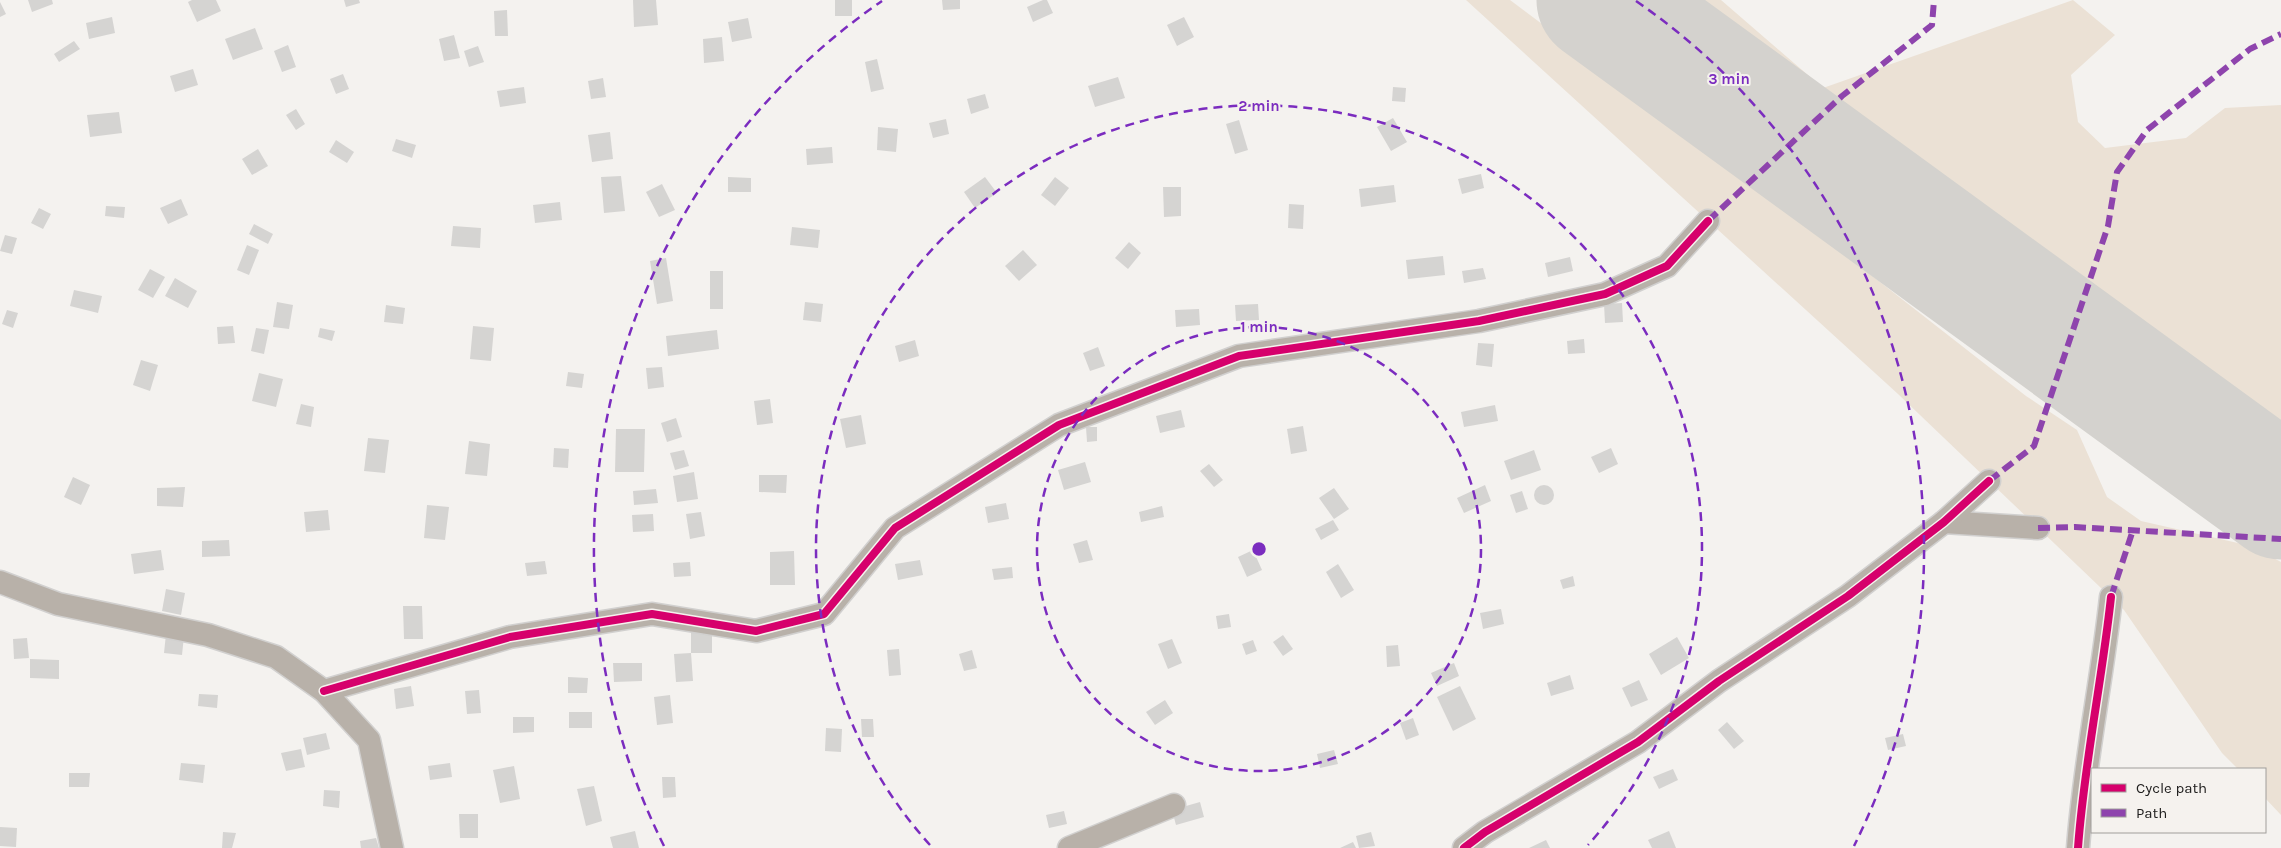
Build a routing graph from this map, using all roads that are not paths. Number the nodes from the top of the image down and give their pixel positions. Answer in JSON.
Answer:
{"nodes":[{"id":1,"x":1708,"y":221,"type":"dead end"},
{"id":2,"x":1989,"y":481,"type":"dead end"},
{"id":3,"x":1944,"y":522,"type":"junction"},
{"id":4,"x":2038,"y":528,"type":"dead end"},
{"id":5,"x":0,"y":582,"type":"edge"},
{"id":6,"x":2111,"y":597,"type":"dead end"},
{"id":7,"x":324,"y":691,"type":"junction"},
{"id":8,"x":1174,"y":805,"type":"dead end"},
{"id":9,"x":392,"y":848,"type":"edge"},
{"id":10,"x":1069,"y":848,"type":"edge"},
{"id":11,"x":1464,"y":848,"type":"edge"},
{"id":12,"x":2078,"y":848,"type":"edge"}],
"edges":[{"from":1,"to":7,"type":"street"},
{"from":2,"to":3,"type":"street"},
{"from":3,"to":4,"type":"street"},
{"from":3,"to":11,"type":"street"},
{"from":5,"to":7,"type":"street"},
{"from":6,"to":12,"type":"street"},
{"from":7,"to":9,"type":"street"},
{"from":8,"to":10,"type":"street"}]}
